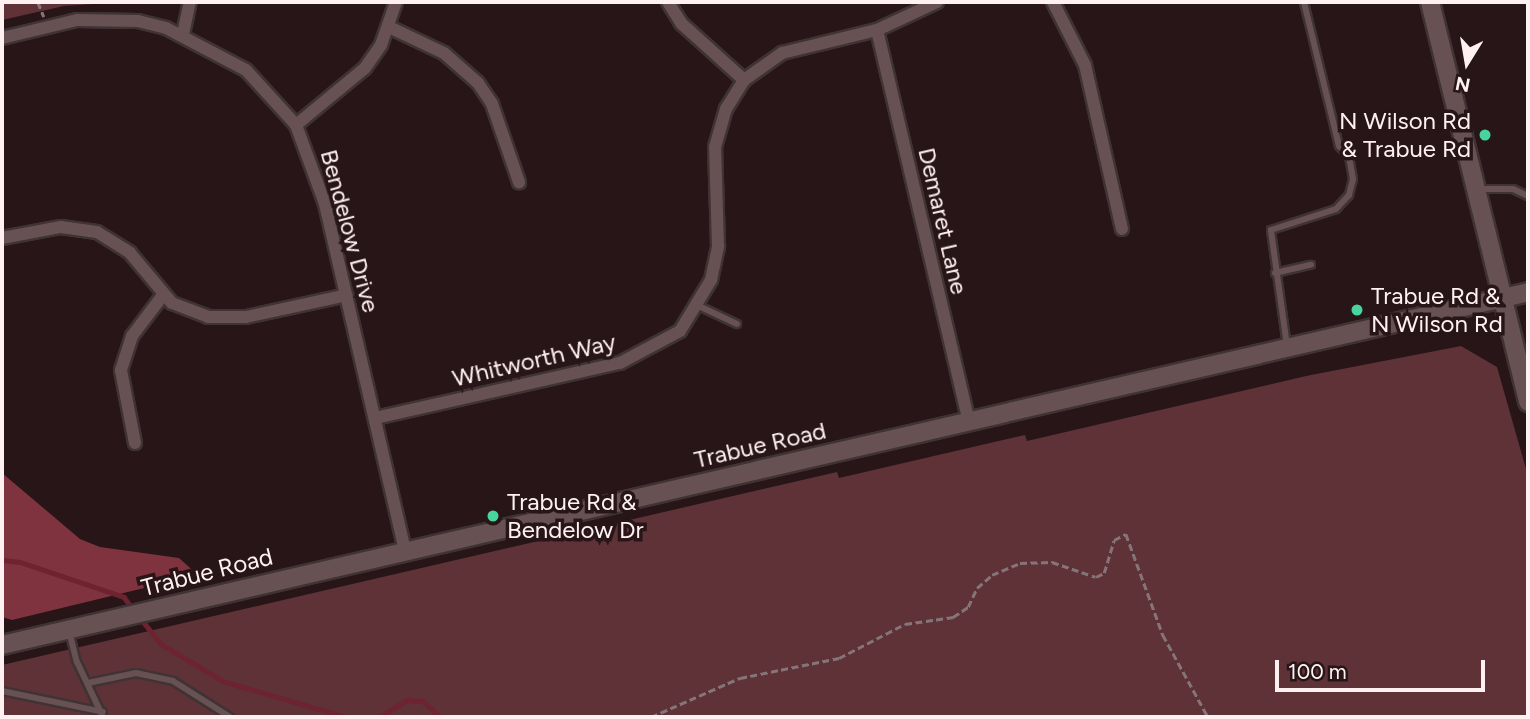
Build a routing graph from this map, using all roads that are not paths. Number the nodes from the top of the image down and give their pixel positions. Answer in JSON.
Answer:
{"nodes":[{"id":1,"x":190,"y":2,"type":"edge"},
{"id":2,"x":396,"y":2,"type":"edge"},
{"id":3,"x":668,"y":2,"type":"edge"},
{"id":4,"x":937,"y":2,"type":"edge"},
{"id":5,"x":1053,"y":2,"type":"edge"},
{"id":6,"x":1304,"y":2,"type":"edge"},
{"id":7,"x":1430,"y":2,"type":"edge"},
{"id":8,"x":389,"y":27,"type":"junction"},
{"id":9,"x":877,"y":30,"type":"junction"},
{"id":10,"x":183,"y":34,"type":"junction"},
{"id":11,"x":2,"y":38,"type":"edge"},
{"id":12,"x":744,"y":80,"type":"junction"},
{"id":13,"x":296,"y":125,"type":"junction"},
{"id":14,"x":519,"y":182,"type":"dead end"},
{"id":15,"x":1475,"y":189,"type":"junction"},
{"id":16,"x":1528,"y":197,"type":"edge"},
{"id":17,"x":1122,"y":229,"type":"dead end"},
{"id":18,"x":2,"y":238,"type":"edge"},
{"id":19,"x":1311,"y":265,"type":"dead end"},
{"id":20,"x":1275,"y":273,"type":"junction"},
{"id":21,"x":1528,"y":292,"type":"edge"},
{"id":22,"x":163,"y":295,"type":"junction"},
{"id":23,"x":347,"y":295,"type":"junction"},
{"id":24,"x":1502,"y":299,"type":"junction"},
{"id":25,"x":699,"y":306,"type":"junction"},
{"id":26,"x":737,"y":324,"type":"dead end"},
{"id":27,"x":1287,"y":348,"type":"junction"},
{"id":28,"x":1528,"y":401,"type":"edge"},
{"id":29,"x":375,"y":418,"type":"junction"},
{"id":30,"x":969,"y":422,"type":"junction"},
{"id":31,"x":135,"y":443,"type":"dead end"},
{"id":32,"x":405,"y":550,"type":"junction"},
{"id":33,"x":68,"y":629,"type":"junction"},
{"id":34,"x":2,"y":645,"type":"edge"},
{"id":35,"x":88,"y":683,"type":"junction"},
{"id":36,"x":2,"y":691,"type":"edge"},
{"id":37,"x":103,"y":715,"type":"edge"},
{"id":38,"x":230,"y":717,"type":"edge"}],
"edges":[{"from":1,"to":10,"type":"street"},
{"from":2,"to":8,"type":"street"},
{"from":3,"to":12,"type":"street"},
{"from":4,"to":9,"type":"street","name":"Whitworth Way"},
{"from":5,"to":17,"type":"street"},
{"from":6,"to":20,"type":"lane"},
{"from":7,"to":15,"type":"main road"},
{"from":8,"to":13,"type":"street"},
{"from":8,"to":14,"type":"street"},
{"from":9,"to":12,"type":"street","name":"Whitworth Way"},
{"from":9,"to":30,"type":"street","name":"Demaret Lane"},
{"from":10,"to":11,"type":"street","name":"Bendelow Drive"},
{"from":10,"to":13,"type":"street","name":"Bendelow Drive"},
{"from":12,"to":25,"type":"street","name":"Whitworth Way"},
{"from":13,"to":23,"type":"street","name":"Bendelow Drive"},
{"from":15,"to":16,"type":"lane"},
{"from":15,"to":24,"type":"main road"},
{"from":18,"to":22,"type":"street"},
{"from":19,"to":20,"type":"lane"},
{"from":20,"to":27,"type":"lane"},
{"from":21,"to":24,"type":"main road","name":"Trabue Road"},
{"from":22,"to":23,"type":"street"},
{"from":22,"to":31,"type":"street"},
{"from":23,"to":29,"type":"street","name":"Bendelow Drive"},
{"from":24,"to":27,"type":"main road","name":"Trabue Road"},
{"from":24,"to":28,"type":"main road"},
{"from":25,"to":26,"type":"lane"},
{"from":25,"to":29,"type":"street","name":"Whitworth Way"},
{"from":27,"to":30,"type":"main road","name":"Trabue Road"},
{"from":29,"to":32,"type":"street","name":"Bendelow Drive"},
{"from":30,"to":32,"type":"main road","name":"Trabue Road"},
{"from":32,"to":33,"type":"main road","name":"Trabue Road"},
{"from":33,"to":34,"type":"main road","name":"Trabue Road"},
{"from":33,"to":35,"type":"lane"},
{"from":35,"to":37,"type":"lane"},
{"from":35,"to":38,"type":"lane"},
{"from":36,"to":37,"type":"lane"}]}
